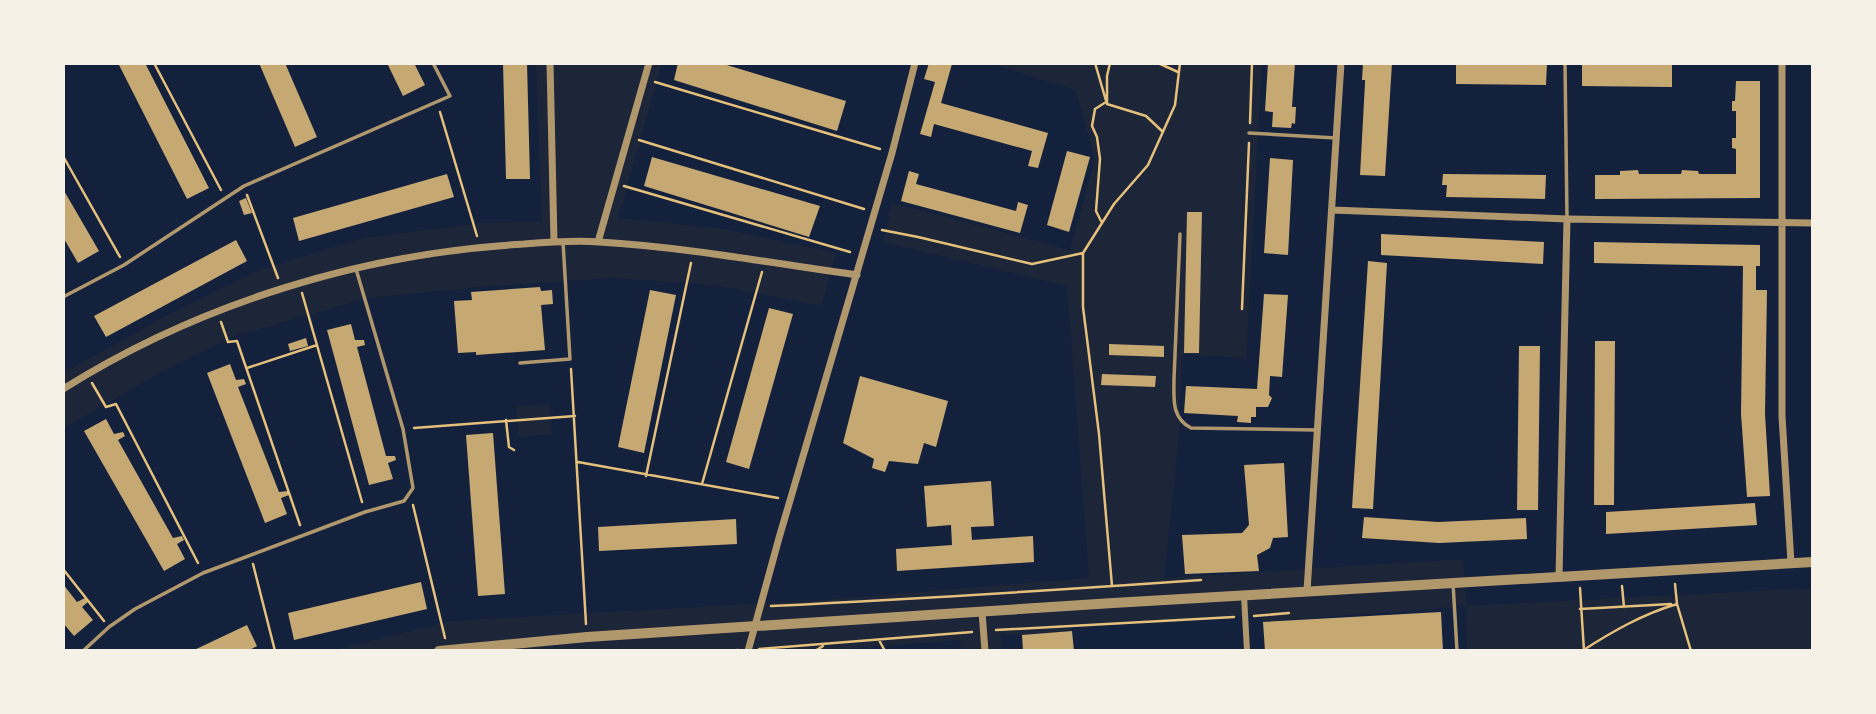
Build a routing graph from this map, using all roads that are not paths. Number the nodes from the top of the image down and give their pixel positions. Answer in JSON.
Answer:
{"nodes":[{"id":1,"x":433,"y":63,"type":"edge"},
{"id":2,"x":550,"y":63,"type":"edge"},
{"id":3,"x":649,"y":63,"type":"edge"},
{"id":4,"x":915,"y":63,"type":"edge"},
{"id":5,"x":1340,"y":63,"type":"edge"},
{"id":6,"x":1565,"y":63,"type":"edge"},
{"id":7,"x":1782,"y":63,"type":"edge"},
{"id":8,"x":1249,"y":133,"type":"road end"},
{"id":9,"x":1336,"y":138,"type":"junction"},
{"id":10,"x":1332,"y":210,"type":"junction"},
{"id":11,"x":1567,"y":219,"type":"junction"},
{"id":12,"x":1782,"y":222,"type":"junction"},
{"id":13,"x":1813,"y":223,"type":"edge"},
{"id":14,"x":1181,"y":234,"type":"dead end"},
{"id":15,"x":558,"y":242,"type":"junction"},
{"id":16,"x":598,"y":242,"type":"junction"},
{"id":17,"x":356,"y":269,"type":"junction"},
{"id":18,"x":857,"y":275,"type":"junction"},
{"id":19,"x":63,"y":297,"type":"edge"},
{"id":20,"x":520,"y":363,"type":"dead end"},
{"id":21,"x":63,"y":389,"type":"edge"},
{"id":22,"x":1317,"y":430,"type":"junction"},
{"id":23,"x":1813,"y":562,"type":"edge"},
{"id":24,"x":1791,"y":563,"type":"junction"},
{"id":25,"x":1559,"y":576,"type":"junction"},
{"id":26,"x":1453,"y":583,"type":"junction"},
{"id":27,"x":1307,"y":591,"type":"junction"},
{"id":28,"x":1244,"y":595,"type":"junction"},
{"id":29,"x":982,"y":612,"type":"junction"},
{"id":30,"x":755,"y":627,"type":"junction"},
{"id":31,"x":446,"y":650,"type":"edge"},
{"id":32,"x":460,"y":650,"type":"edge"},
{"id":33,"x":748,"y":650,"type":"edge"},
{"id":34,"x":83,"y":651,"type":"edge"},
{"id":35,"x":439,"y":651,"type":"edge"},
{"id":36,"x":985,"y":651,"type":"edge"},
{"id":37,"x":1247,"y":651,"type":"edge"},
{"id":38,"x":1457,"y":651,"type":"edge"}],
"edges":[{"from":1,"to":19,"type":"lane"},
{"from":2,"to":15,"type":"street"},
{"from":3,"to":16,"type":"street"},
{"from":4,"to":18,"type":"street"},
{"from":5,"to":9,"type":"street"},
{"from":6,"to":11,"type":"lane"},
{"from":7,"to":12,"type":"street"},
{"from":8,"to":9,"type":"lane"},
{"from":9,"to":10,"type":"street"},
{"from":10,"to":11,"type":"street"},
{"from":10,"to":22,"type":"street"},
{"from":11,"to":12,"type":"street"},
{"from":11,"to":25,"type":"street"},
{"from":12,"to":13,"type":"street"},
{"from":12,"to":24,"type":"street"},
{"from":14,"to":22,"type":"lane"},
{"from":15,"to":16,"type":"street"},
{"from":15,"to":17,"type":"street"},
{"from":15,"to":20,"type":"lane"},
{"from":16,"to":18,"type":"street"},
{"from":17,"to":21,"type":"street"},
{"from":17,"to":34,"type":"lane"},
{"from":18,"to":30,"type":"street"},
{"from":22,"to":27,"type":"street"},
{"from":23,"to":24,"type":"street"},
{"from":24,"to":25,"type":"street"},
{"from":25,"to":26,"type":"street"},
{"from":26,"to":27,"type":"street"},
{"from":26,"to":38,"type":"lane"},
{"from":27,"to":28,"type":"street"},
{"from":28,"to":29,"type":"street"},
{"from":28,"to":37,"type":"street"},
{"from":29,"to":30,"type":"street"},
{"from":29,"to":36,"type":"street"},
{"from":30,"to":32,"type":"street"},
{"from":30,"to":33,"type":"street"},
{"from":31,"to":32,"type":"street"},
{"from":31,"to":35,"type":"street"}]}
